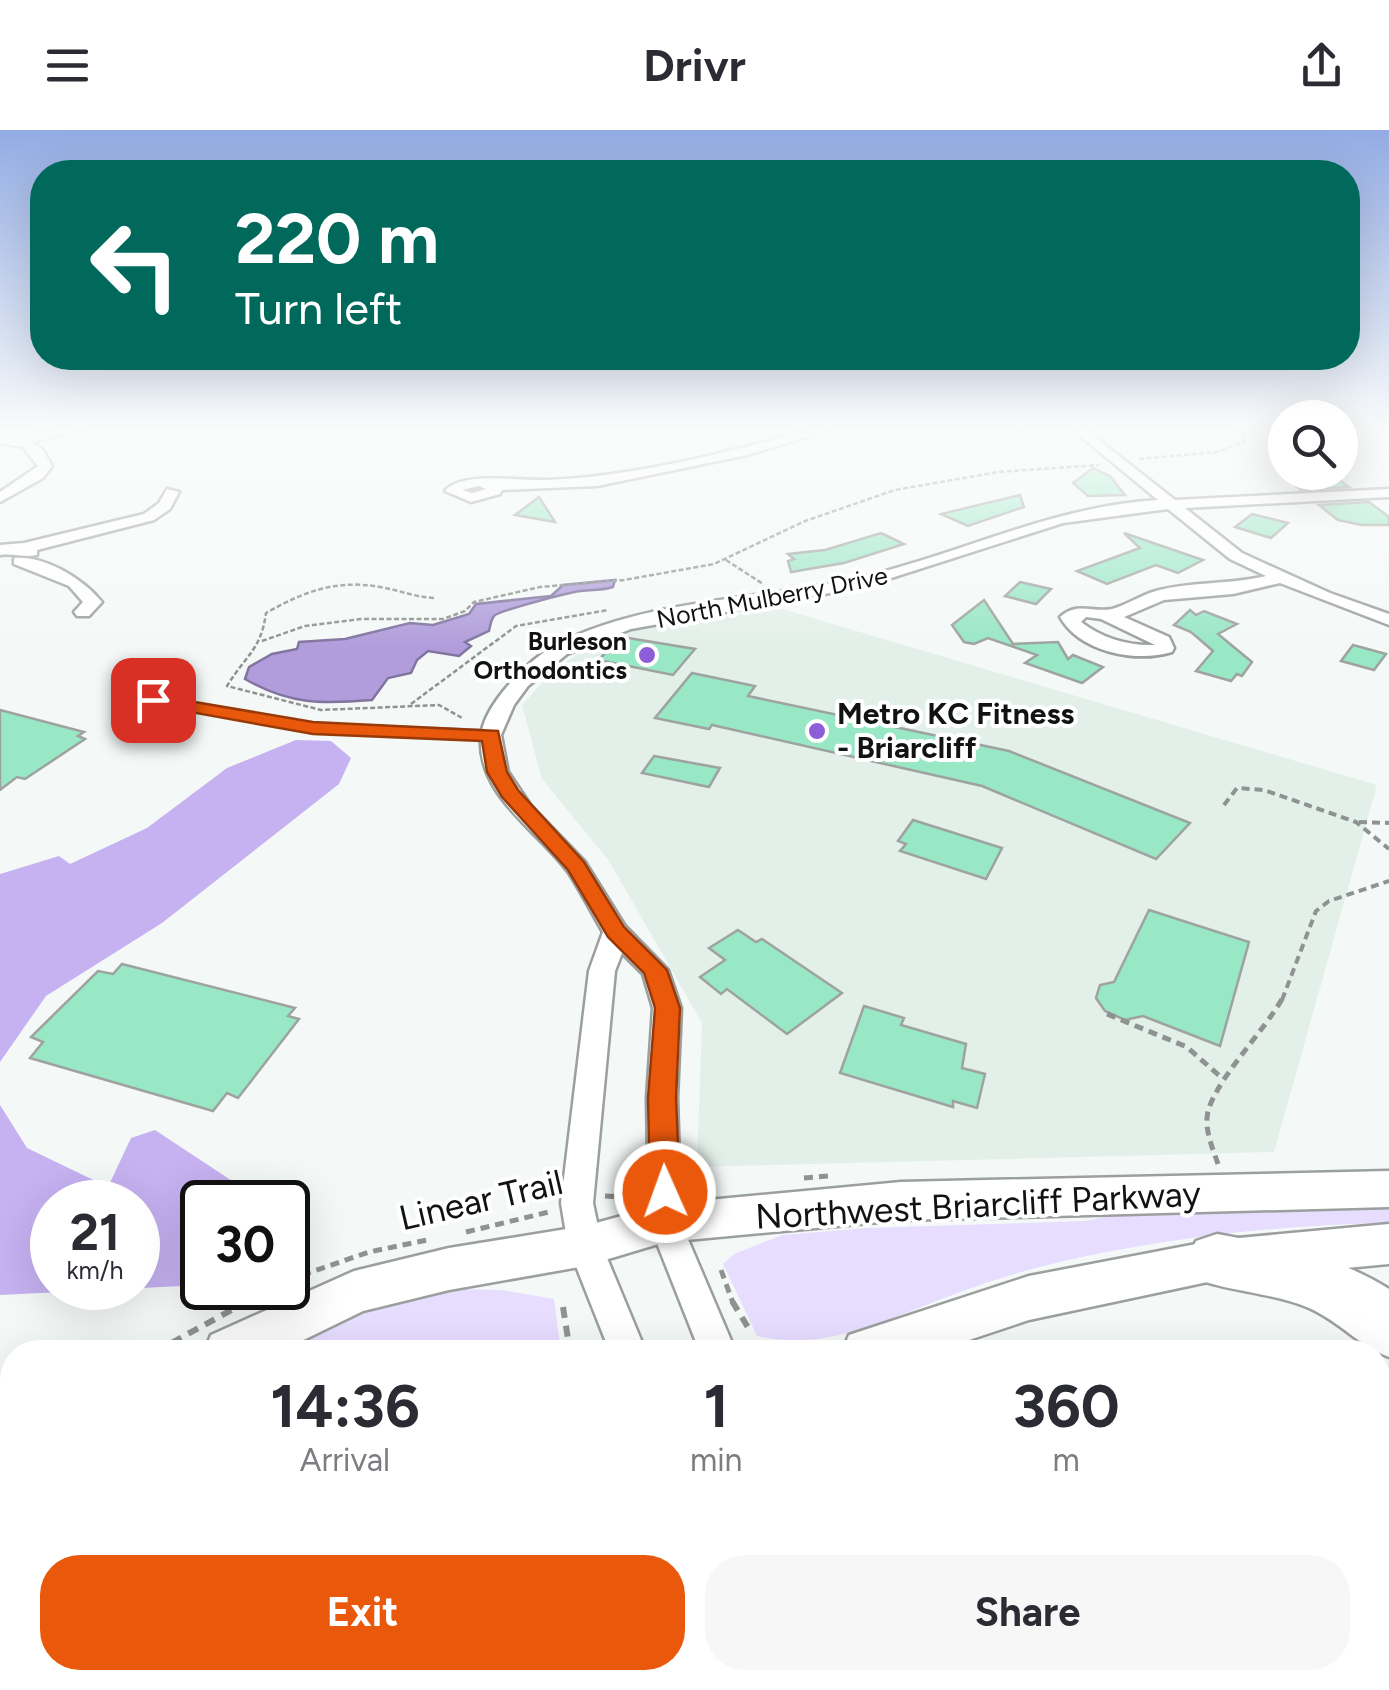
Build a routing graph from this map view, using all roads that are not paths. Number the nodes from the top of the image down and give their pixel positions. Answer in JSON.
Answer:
{"nodes":[{"id":1,"x":167,"y":503,"type":"edge"},
{"id":2,"x":1201,"y":503,"type":"edge"},
{"id":3,"x":1176,"y":504,"type":"junction"},
{"id":4,"x":0,"y":550,"type":"edge"},
{"id":5,"x":22,"y":555,"type":"junction"},
{"id":6,"x":0,"y":565,"type":"edge"},
{"id":7,"x":1280,"y":578,"type":"junction"},
{"id":8,"x":83,"y":612,"type":"dead end"},
{"id":9,"x":1110,"y":616,"type":"dead end"},
{"id":10,"x":1389,"y":620,"type":"edge"},
{"id":11,"x":153,"y":700,"type":"dead end"},
{"id":12,"x":491,"y":735,"type":"junction"},
{"id":13,"x":616,"y":932,"type":"junction"},
{"id":14,"x":1389,"y":1188,"type":"edge"},
{"id":15,"x":665,"y":1207,"type":"junction"},
{"id":16,"x":581,"y":1224,"type":"junction"},
{"id":17,"x":1389,"y":1244,"type":"edge"},
{"id":18,"x":1217,"y":1260,"type":"junction"},
{"id":19,"x":1389,"y":1328,"type":"edge"},
{"id":20,"x":254,"y":1340,"type":"edge"},
{"id":21,"x":624,"y":1340,"type":"edge"},
{"id":22,"x":714,"y":1340,"type":"edge"},
{"id":23,"x":903,"y":1340,"type":"edge"}],
"edges":[{"from":1,"to":5,"type":"street"},
{"from":2,"to":3,"type":"street","name":"North Mulberry Drive"},
{"from":3,"to":7,"type":"street"},
{"from":3,"to":12,"type":"street","name":"North Mulberry Drive"},
{"from":4,"to":5,"type":"street"},
{"from":5,"to":6,"type":"street"},
{"from":5,"to":8,"type":"street"},
{"from":7,"to":9,"type":"street"},
{"from":7,"to":10,"type":"street"},
{"from":11,"to":12,"type":"lane"},
{"from":12,"to":13,"type":"street"},
{"from":13,"to":15,"type":"street"},
{"from":13,"to":16,"type":"street"},
{"from":14,"to":15,"type":"main road","name":"Northwest Briarcliff Parkway"},
{"from":15,"to":16,"type":"main road","name":"Northwest Briarcliff Parkway"},
{"from":15,"to":22,"type":"street"},
{"from":16,"to":20,"type":"main road","name":"Northwest Briarcliff Parkway"},
{"from":16,"to":21,"type":"street"},
{"from":17,"to":18,"type":"main road"},
{"from":18,"to":19,"type":"highway"},
{"from":18,"to":23,"type":"main road"}]}
